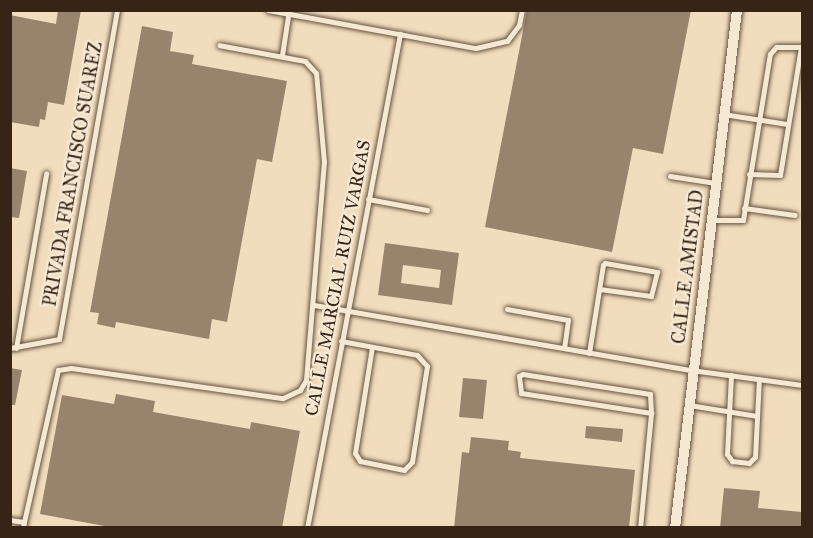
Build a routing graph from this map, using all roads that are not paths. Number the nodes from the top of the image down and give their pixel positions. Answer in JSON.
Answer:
{"nodes":[{"id":1,"x":117,"y":10,"type":"edge"},
{"id":2,"x":268,"y":10,"type":"edge"},
{"id":3,"x":522,"y":10,"type":"edge"},
{"id":4,"x":737,"y":10,"type":"edge"},
{"id":5,"x":289,"y":12,"type":"edge"},
{"id":6,"x":400,"y":34,"type":"junction"},
{"id":7,"x":219,"y":45,"type":"dead end"},
{"id":8,"x":801,"y":47,"type":"edge"},
{"id":9,"x":282,"y":55,"type":"junction"},
{"id":10,"x":723,"y":114,"type":"junction"},
{"id":11,"x":759,"y":119,"type":"junction"},
{"id":12,"x":787,"y":124,"type":"junction"},
{"id":13,"x":46,"y":174,"type":"dead end"},
{"id":14,"x":749,"y":174,"type":"junction"},
{"id":15,"x":670,"y":176,"type":"dead end"},
{"id":16,"x":715,"y":183,"type":"junction"},
{"id":17,"x":368,"y":199,"type":"junction"},
{"id":18,"x":744,"y":208,"type":"junction"},
{"id":19,"x":427,"y":210,"type":"dead end"},
{"id":20,"x":795,"y":215,"type":"dead end"},
{"id":21,"x":710,"y":220,"type":"junction"},
{"id":22,"x":599,"y":289,"type":"junction"},
{"id":23,"x":314,"y":305,"type":"junction"},
{"id":24,"x":507,"y":309,"type":"dead end"},
{"id":25,"x":346,"y":311,"type":"junction"},
{"id":26,"x":341,"y":341,"type":"junction"},
{"id":27,"x":372,"y":347,"type":"junction"},
{"id":28,"x":13,"y":348,"type":"edge"},
{"id":29,"x":564,"y":348,"type":"junction"},
{"id":30,"x":588,"y":353,"type":"junction"},
{"id":31,"x":691,"y":370,"type":"junction"},
{"id":32,"x":731,"y":375,"type":"junction"},
{"id":33,"x":759,"y":379,"type":"junction"},
{"id":34,"x":802,"y":385,"type":"edge"},
{"id":35,"x":688,"y":405,"type":"junction"},
{"id":36,"x":729,"y":411,"type":"junction"},
{"id":37,"x":651,"y":413,"type":"junction"},
{"id":38,"x":757,"y":416,"type":"junction"},
{"id":39,"x":10,"y":520,"type":"edge"},
{"id":40,"x":23,"y":525,"type":"edge"},
{"id":41,"x":307,"y":528,"type":"edge"},
{"id":42,"x":640,"y":528,"type":"edge"},
{"id":43,"x":675,"y":528,"type":"edge"}],
"edges":[{"from":1,"to":28,"type":"lane","name":"PRIVADA FRANCISCO SUAREZ"},
{"from":2,"to":5,"type":"lane"},
{"from":3,"to":6,"type":"lane"},
{"from":4,"to":10,"type":"street","name":"CALLE AMISTAD"},
{"from":5,"to":6,"type":"lane"},
{"from":5,"to":9,"type":"lane"},
{"from":6,"to":17,"type":"lane","name":"CALLE MARCIAL RUIZ VARGAS"},
{"from":7,"to":9,"type":"lane"},
{"from":8,"to":11,"type":"lane"},
{"from":8,"to":12,"type":"lane"},
{"from":9,"to":23,"type":"lane"},
{"from":10,"to":11,"type":"lane"},
{"from":10,"to":16,"type":"street","name":"CALLE AMISTAD"},
{"from":11,"to":12,"type":"lane"},
{"from":11,"to":14,"type":"lane"},
{"from":12,"to":14,"type":"lane"},
{"from":13,"to":28,"type":"lane"},
{"from":14,"to":18,"type":"lane"},
{"from":15,"to":16,"type":"lane"},
{"from":16,"to":21,"type":"street","name":"CALLE AMISTAD"},
{"from":17,"to":19,"type":"lane"},
{"from":17,"to":25,"type":"lane","name":"CALLE MARCIAL RUIZ VARGAS"},
{"from":18,"to":20,"type":"lane"},
{"from":18,"to":21,"type":"lane"},
{"from":21,"to":31,"type":"street","name":"CALLE AMISTAD"},
{"from":22,"to":22,"type":"lane"},
{"from":22,"to":30,"type":"lane"},
{"from":23,"to":25,"type":"lane"},
{"from":23,"to":40,"type":"lane"},
{"from":24,"to":29,"type":"lane"},
{"from":25,"to":26,"type":"lane","name":"CALLE MARCIAL RUIZ VARGAS"},
{"from":25,"to":29,"type":"lane"},
{"from":26,"to":27,"type":"lane"},
{"from":26,"to":41,"type":"lane","name":"CALLE MARCIAL RUIZ VARGAS"},
{"from":27,"to":27,"type":"lane"},
{"from":29,"to":30,"type":"lane"},
{"from":30,"to":31,"type":"lane"},
{"from":31,"to":32,"type":"lane"},
{"from":31,"to":35,"type":"street","name":"CALLE AMISTAD"},
{"from":32,"to":33,"type":"lane"},
{"from":32,"to":36,"type":"lane"},
{"from":33,"to":34,"type":"lane"},
{"from":33,"to":38,"type":"lane"},
{"from":35,"to":36,"type":"lane"},
{"from":35,"to":43,"type":"street","name":"CALLE AMISTAD"},
{"from":36,"to":38,"type":"lane"},
{"from":36,"to":38,"type":"lane"},
{"from":37,"to":37,"type":"lane"},
{"from":37,"to":42,"type":"lane"},
{"from":39,"to":40,"type":"lane"}]}
